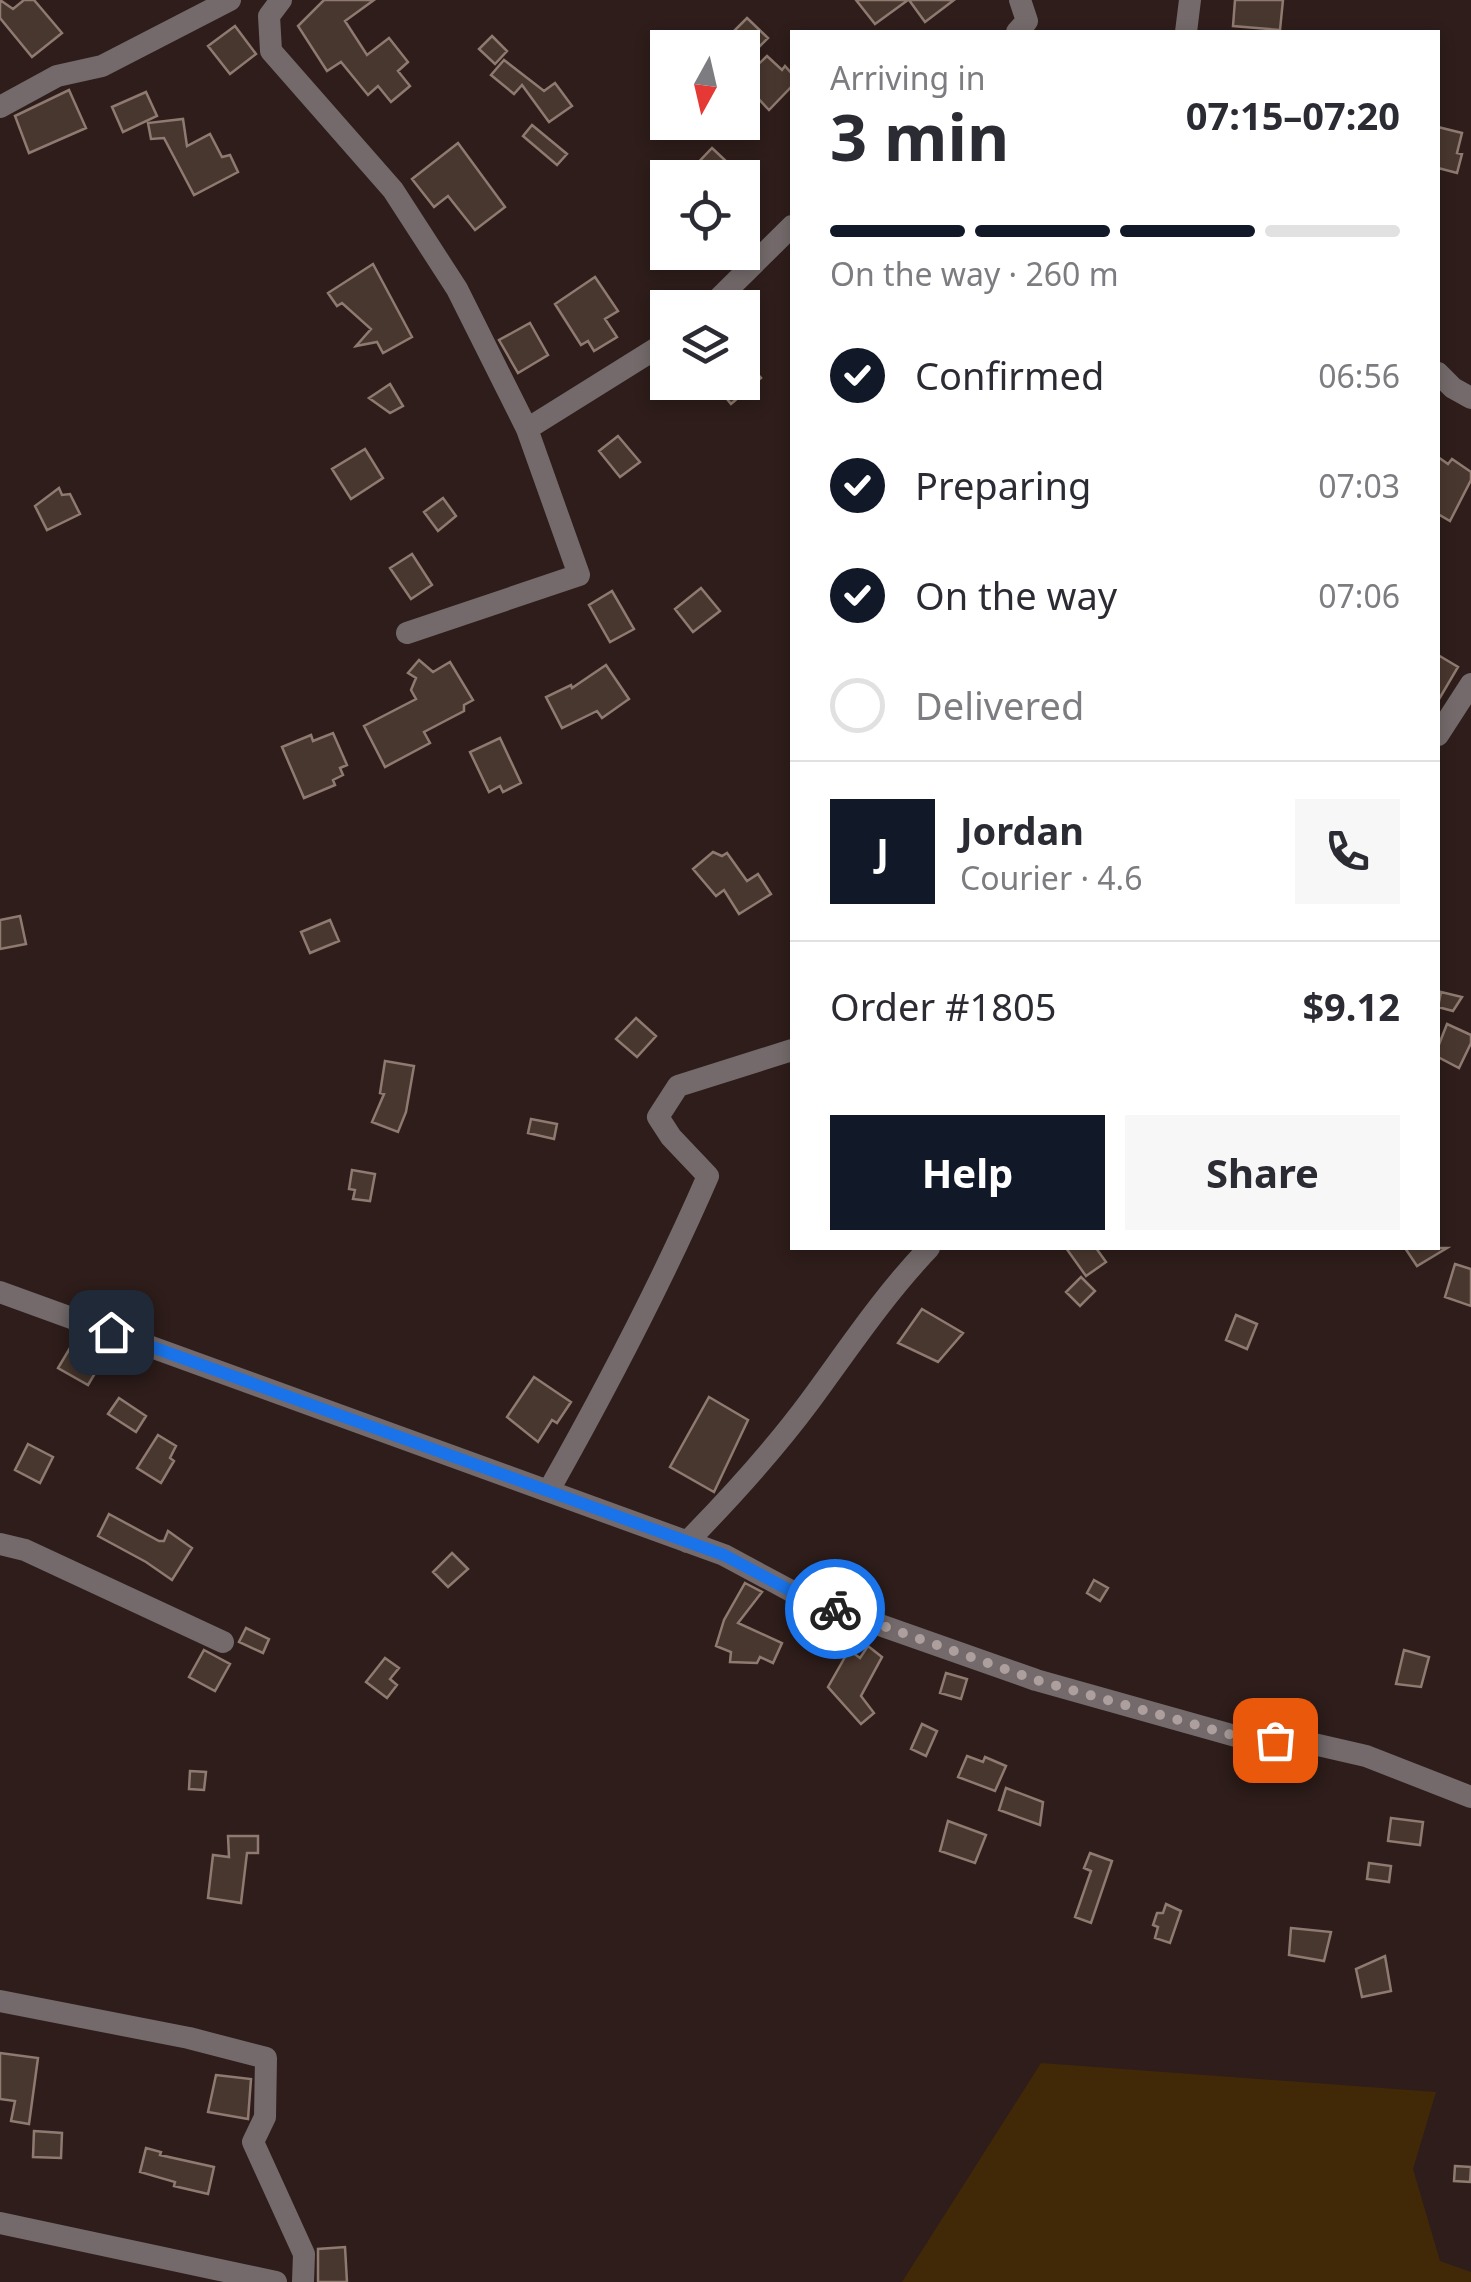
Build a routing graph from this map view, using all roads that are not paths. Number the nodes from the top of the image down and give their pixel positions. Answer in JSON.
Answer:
{"nodes":[{"id":1,"x":230,"y":0,"type":"edge"},
{"id":2,"x":281,"y":0,"type":"edge"},
{"id":3,"x":1020,"y":0,"type":"edge"},
{"id":4,"x":1190,"y":0,"type":"edge"},
{"id":5,"x":1019,"y":30,"type":"edge"},
{"id":6,"x":1186,"y":30,"type":"edge"},
{"id":7,"x":0,"y":107,"type":"edge"},
{"id":8,"x":790,"y":228,"type":"edge"},
{"id":9,"x":727,"y":290,"type":"edge"},
{"id":10,"x":650,"y":352,"type":"edge"},
{"id":11,"x":1440,"y":375,"type":"edge"},
{"id":12,"x":1471,"y":398,"type":"edge"},
{"id":13,"x":528,"y":429,"type":"junction"},
{"id":14,"x":406,"y":633,"type":"dead end"},
{"id":15,"x":1471,"y":684,"type":"edge"},
{"id":16,"x":1440,"y":733,"type":"edge"},
{"id":17,"x":790,"y":1051,"type":"edge"},
{"id":18,"x":927,"y":1250,"type":"edge"},
{"id":19,"x":0,"y":1292,"type":"edge"},
{"id":20,"x":549,"y":1490,"type":"junction"},
{"id":21,"x":688,"y":1542,"type":"junction"},
{"id":22,"x":0,"y":1544,"type":"edge"},
{"id":23,"x":223,"y":1642,"type":"dead end"},
{"id":24,"x":1471,"y":1797,"type":"edge"},
{"id":25,"x":0,"y":2001,"type":"edge"},
{"id":26,"x":0,"y":2223,"type":"edge"},
{"id":27,"x":276,"y":2282,"type":"edge"},
{"id":28,"x":304,"y":2282,"type":"edge"}],
"edges":[{"from":1,"to":7,"type":"street"},
{"from":2,"to":13,"type":"street"},
{"from":3,"to":5,"type":"street"},
{"from":4,"to":6,"type":"street"},
{"from":8,"to":9,"type":"street"},
{"from":10,"to":13,"type":"street"},
{"from":11,"to":12,"type":"street"},
{"from":13,"to":14,"type":"street"},
{"from":15,"to":16,"type":"street"},
{"from":17,"to":20,"type":"street"},
{"from":18,"to":21,"type":"street"},
{"from":19,"to":20,"type":"street"},
{"from":20,"to":21,"type":"street"},
{"from":21,"to":24,"type":"street"},
{"from":22,"to":23,"type":"street"},
{"from":25,"to":28,"type":"street"},
{"from":26,"to":27,"type":"street"}]}
